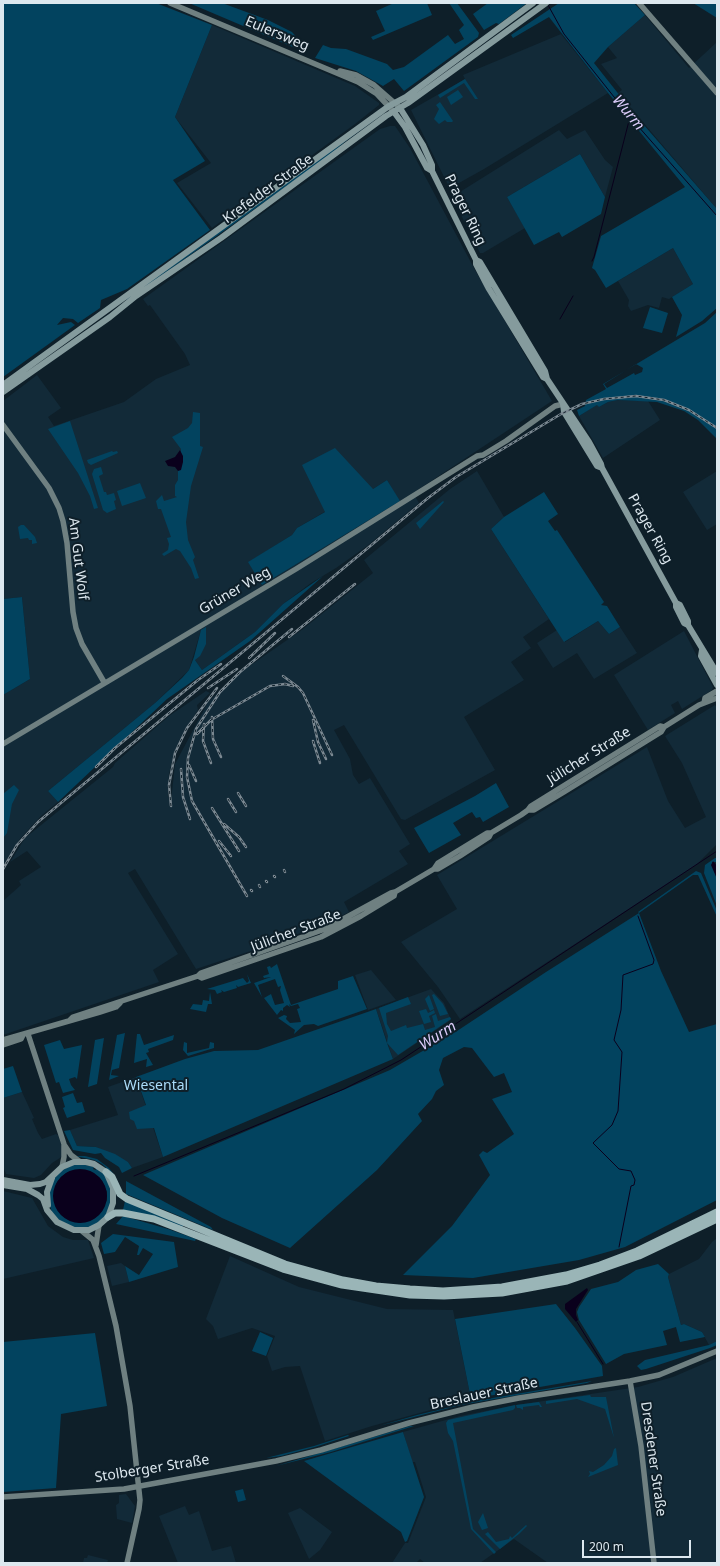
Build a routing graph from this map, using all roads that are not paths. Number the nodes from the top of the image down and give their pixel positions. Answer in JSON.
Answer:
{"nodes":[{"id":1,"x":170,"y":3,"type":"edge"},
{"id":2,"x":533,"y":3,"type":"edge"},
{"id":3,"x":546,"y":3,"type":"edge"},
{"id":4,"x":639,"y":3,"type":"edge"},
{"id":5,"x":330,"y":69,"type":"junction"},
{"id":6,"x":717,"y":93,"type":"edge"},
{"id":7,"x":395,"y":102,"type":"junction"},
{"id":8,"x":389,"y":106,"type":"junction"},
{"id":9,"x":400,"y":108,"type":"junction"},
{"id":10,"x":394,"y":112,"type":"junction"},
{"id":11,"x":432,"y":171,"type":"junction"},
{"id":12,"x":3,"y":384,"type":"edge"},
{"id":13,"x":3,"y":392,"type":"edge"},
{"id":14,"x":563,"y":404,"type":"junction"},
{"id":15,"x":3,"y":426,"type":"edge"},
{"id":16,"x":702,"y":650,"type":"junction"},
{"id":17,"x":717,"y":673,"type":"edge"},
{"id":18,"x":104,"y":682,"type":"junction"},
{"id":19,"x":717,"y":685,"type":"edge"},
{"id":20,"x":717,"y":691,"type":"edge"},
{"id":21,"x":717,"y":698,"type":"edge"},
{"id":22,"x":704,"y":703,"type":"junction"},
{"id":23,"x":3,"y":744,"type":"edge"},
{"id":24,"x":26,"y":1035,"type":"junction"},
{"id":25,"x":3,"y":1040,"type":"edge"},
{"id":26,"x":3,"y":1045,"type":"edge"},
{"id":27,"x":64,"y":1144,"type":"junction"},
{"id":28,"x":79,"y":1161,"type":"junction"},
{"id":29,"x":62,"y":1166,"type":"junction"},
{"id":30,"x":106,"y":1172,"type":"junction"},
{"id":31,"x":55,"y":1173,"type":"junction"},
{"id":32,"x":3,"y":1180,"type":"edge"},
{"id":33,"x":3,"y":1185,"type":"edge"},
{"id":34,"x":50,"y":1212,"type":"junction"},
{"id":35,"x":717,"y":1212,"type":"edge"},
{"id":36,"x":108,"y":1217,"type":"junction"},
{"id":37,"x":717,"y":1219,"type":"edge"},
{"id":38,"x":99,"y":1225,"type":"junction"},
{"id":39,"x":82,"y":1231,"type":"junction"},
{"id":40,"x":96,"y":1246,"type":"junction"},
{"id":41,"x":717,"y":1351,"type":"edge"},
{"id":42,"x":630,"y":1381,"type":"junction"},
{"id":43,"x":256,"y":1464,"type":"joint"},
{"id":44,"x":139,"y":1486,"type":"junction"},
{"id":45,"x":3,"y":1497,"type":"edge"},
{"id":46,"x":127,"y":1563,"type":"edge"},
{"id":47,"x":654,"y":1563,"type":"edge"}],
"edges":[{"from":1,"to":5,"type":"main road","name":"Eulersweg"},
{"from":2,"to":7,"type":"main road","name":"Krefelder Straße"},
{"from":3,"to":9,"type":"main road","name":"Krefelder Straße"},
{"from":4,"to":6,"type":"main road"},
{"from":5,"to":7,"type":"main road","name":"Eulersweg"},
{"from":5,"to":8,"type":"main road","name":"Eulersweg"},
{"from":7,"to":8,"type":"main road","name":"Krefelder Straße"},
{"from":7,"to":9,"type":"main road","name":"Prager Ring"},
{"from":8,"to":10,"type":"main road","name":"Eulersweg"},
{"from":8,"to":12,"type":"main road","name":"Krefelder Straße"},
{"from":9,"to":10,"type":"main road","name":"Krefelder Straße"},
{"from":9,"to":11,"type":"main road","name":"Prager Ring"},
{"from":10,"to":11,"type":"main road","name":"Prager Ring"},
{"from":10,"to":13,"type":"main road","name":"Krefelder Straße"},
{"from":11,"to":14,"type":"main road","name":"Prager Ring"},
{"from":14,"to":16,"type":"main road","name":"Prager Ring"},
{"from":14,"to":18,"type":"main road","name":"Grüner Weg"},
{"from":15,"to":18,"type":"main road","name":"Am Gut Wolf"},
{"from":16,"to":17,"type":"main road","name":"Prager Ring"},
{"from":16,"to":19,"type":"main road","name":"Prager Ring"},
{"from":18,"to":23,"type":"main road","name":"Grüner Weg"},
{"from":20,"to":22,"type":"main road","name":"Jülicher Straße"},
{"from":21,"to":22,"type":"main road","name":"Jülicher Straße"},
{"from":22,"to":24,"type":"main road","name":"Jülicher Straße"},
{"from":24,"to":25,"type":"main road","name":"Jülicher Straße"},
{"from":24,"to":26,"type":"main road","name":"Jülicher Straße"},
{"from":24,"to":27,"type":"main road"},
{"from":27,"to":28,"type":"main road"},
{"from":27,"to":29,"type":"main road"},
{"from":28,"to":29,"type":"main road"},
{"from":28,"to":30,"type":"main road"},
{"from":29,"to":31,"type":"main road"},
{"from":30,"to":35,"type":"highway"},
{"from":30,"to":36,"type":"main road"},
{"from":31,"to":32,"type":"main road"},
{"from":31,"to":34,"type":"main road"},
{"from":33,"to":34,"type":"main road"},
{"from":34,"to":39,"type":"main road"},
{"from":36,"to":37,"type":"highway"},
{"from":36,"to":38,"type":"main road"},
{"from":38,"to":39,"type":"main road"},
{"from":38,"to":40,"type":"main road"},
{"from":39,"to":40,"type":"main road"},
{"from":40,"to":44,"type":"main road"},
{"from":41,"to":42,"type":"main road","name":"Breslauer Straße"},
{"from":42,"to":43,"type":"main road","name":"Breslauer Straße"},
{"from":42,"to":47,"type":"main road","name":"Dresdener Straße"},
{"from":43,"to":44,"type":"main road","name":"Stolberger Straße"},
{"from":44,"to":45,"type":"main road","name":"Stolberger Straße"},
{"from":44,"to":46,"type":"main road"}]}
